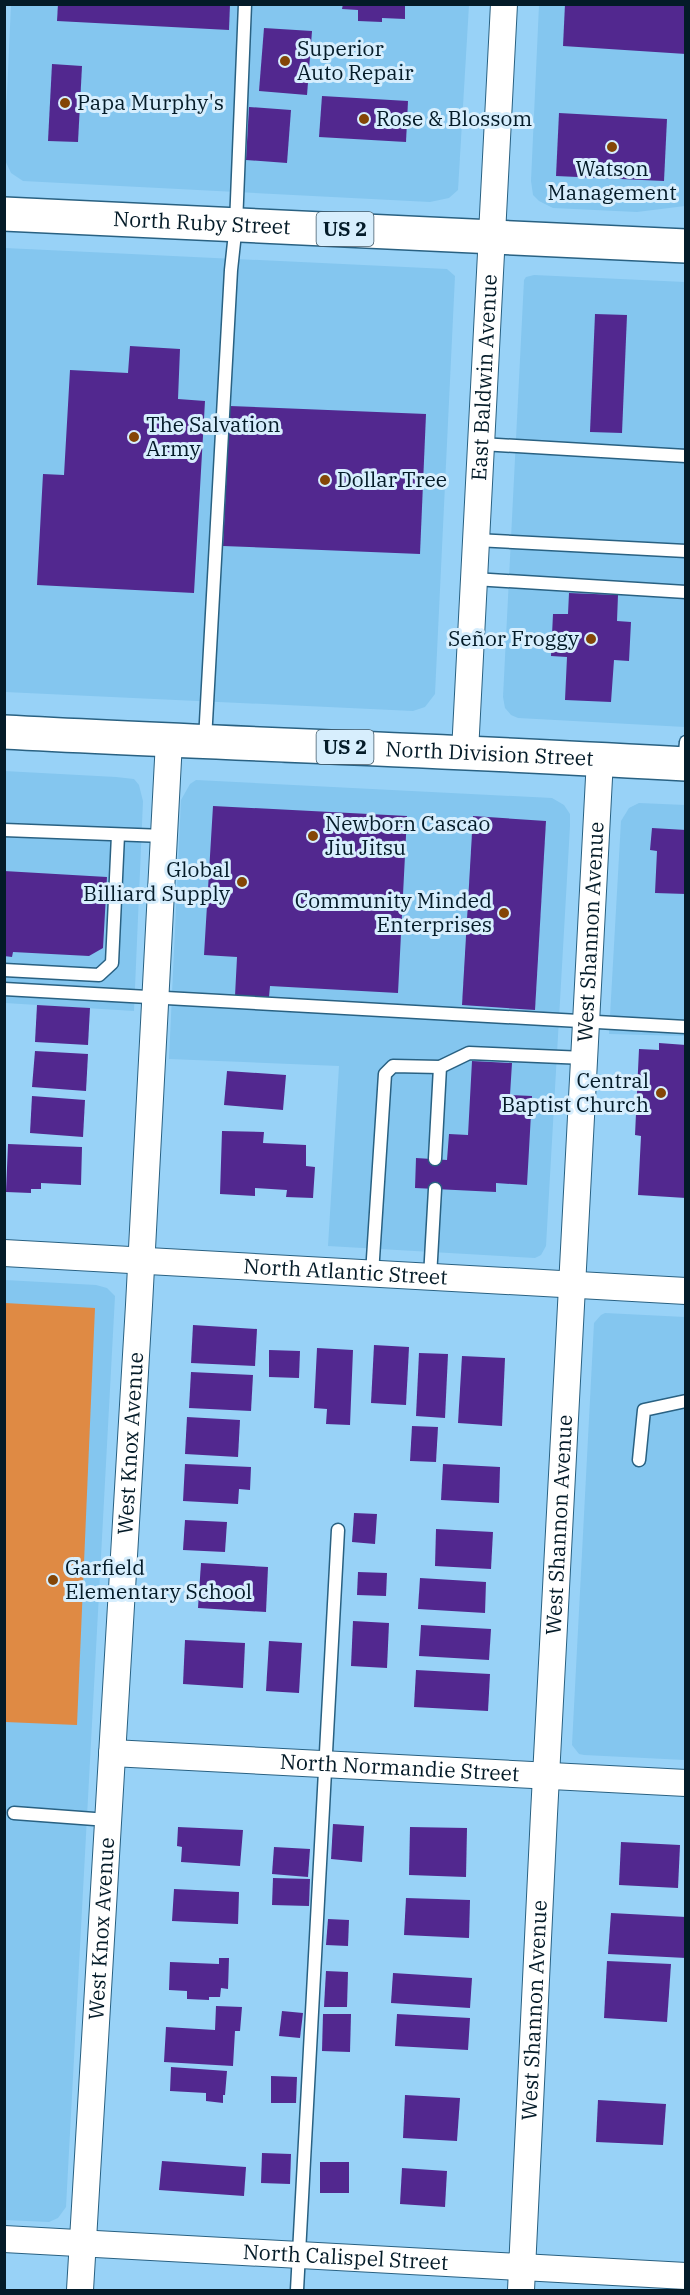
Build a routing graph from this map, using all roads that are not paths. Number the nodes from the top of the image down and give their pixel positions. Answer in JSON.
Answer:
{"nodes":[{"id":1,"x":244,"y":4,"type":"edge"},
{"id":2,"x":504,"y":4,"type":"edge"},
{"id":3,"x":4,"y":214,"type":"edge"},
{"id":4,"x":236,"y":224,"type":"junction"},
{"id":5,"x":492,"y":237,"type":"junction"},
{"id":6,"x":686,"y":246,"type":"edge"},
{"id":7,"x":481,"y":444,"type":"junction"},
{"id":8,"x":686,"y":456,"type":"edge"},
{"id":9,"x":476,"y":540,"type":"junction"},
{"id":10,"x":686,"y":551,"type":"edge"},
{"id":11,"x":474,"y":579,"type":"junction"},
{"id":12,"x":686,"y":592,"type":"edge"},
{"id":13,"x":4,"y":732,"type":"edge"},
{"id":14,"x":169,"y":741,"type":"junction"},
{"id":15,"x":205,"y":742,"type":"junction"},
{"id":16,"x":465,"y":752,"type":"junction"},
{"id":17,"x":685,"y":756,"type":"edge"},
{"id":18,"x":600,"y":759,"type":"junction"},
{"id":19,"x":4,"y":830,"type":"edge"},
{"id":20,"x":118,"y":835,"type":"junction"},
{"id":21,"x":164,"y":836,"type":"junction"},
{"id":22,"x":4,"y":970,"type":"edge"},
{"id":23,"x":4,"y":989,"type":"edge"},
{"id":24,"x":155,"y":997,"type":"junction"},
{"id":25,"x":587,"y":1023,"type":"junction"},
{"id":26,"x":686,"y":1027,"type":"edge"},
{"id":27,"x":585,"y":1058,"type":"junction"},
{"id":28,"x":440,"y":1067,"type":"junction"},
{"id":29,"x":435,"y":1159,"type":"dead end"},
{"id":30,"x":435,"y":1189,"type":"dead end"},
{"id":31,"x":4,"y":1253,"type":"edge"},
{"id":32,"x":141,"y":1261,"type":"junction"},
{"id":33,"x":372,"y":1274,"type":"junction"},
{"id":34,"x":430,"y":1277,"type":"junction"},
{"id":35,"x":572,"y":1285,"type":"junction"},
{"id":36,"x":686,"y":1291,"type":"edge"},
{"id":37,"x":686,"y":1401,"type":"edge"},
{"id":38,"x":639,"y":1460,"type":"dead end"},
{"id":39,"x":338,"y":1530,"type":"dead end"},
{"id":40,"x":112,"y":1753,"type":"junction"},
{"id":41,"x":326,"y":1764,"type":"junction"},
{"id":42,"x":546,"y":1776,"type":"junction"},
{"id":43,"x":686,"y":1783,"type":"edge"},
{"id":44,"x":15,"y":1813,"type":"dead end"},
{"id":45,"x":108,"y":1820,"type":"junction"},
{"id":46,"x":4,"y":2239,"type":"edge"},
{"id":47,"x":83,"y":2243,"type":"junction"},
{"id":48,"x":299,"y":2255,"type":"junction"},
{"id":49,"x":686,"y":2276,"type":"edge"},
{"id":50,"x":522,"y":2279,"type":"edge"},
{"id":51,"x":80,"y":2290,"type":"edge"},
{"id":52,"x":297,"y":2290,"type":"edge"}],
"edges":[{"from":1,"to":4,"type":"lane"},
{"from":2,"to":5,"type":"street","name":"East Baldwin Avenue"},
{"from":3,"to":4,"type":"main road","name":"North Ruby Street","number":"US 2"},
{"from":4,"to":5,"type":"main road","name":"North Ruby Street","number":"US 2"},
{"from":4,"to":15,"type":"lane"},
{"from":5,"to":6,"type":"main road","name":"North Ruby Street","number":"US 2"},
{"from":5,"to":7,"type":"street","name":"East Baldwin Avenue"},
{"from":7,"to":8,"type":"lane"},
{"from":7,"to":9,"type":"street","name":"East Baldwin Avenue"},
{"from":9,"to":10,"type":"lane"},
{"from":9,"to":11,"type":"street","name":"East Baldwin Avenue"},
{"from":11,"to":12,"type":"lane"},
{"from":11,"to":16,"type":"street","name":"East Baldwin Avenue"},
{"from":13,"to":14,"type":"main road","name":"North Division Street","number":"US 2"},
{"from":14,"to":15,"type":"main road","name":"North Division Street","number":"US 2"},
{"from":14,"to":21,"type":"street","name":"West Knox Avenue"},
{"from":15,"to":16,"type":"main road","name":"North Division Street","number":"US 2"},
{"from":16,"to":18,"type":"main road","name":"North Division Street","number":"US 2"},
{"from":17,"to":18,"type":"main road","name":"North Division Street","number":"US 2"},
{"from":18,"to":25,"type":"street","name":"West Shannon Avenue"},
{"from":19,"to":20,"type":"lane"},
{"from":20,"to":21,"type":"lane"},
{"from":20,"to":22,"type":"lane"},
{"from":21,"to":24,"type":"street","name":"West Knox Avenue"},
{"from":23,"to":24,"type":"lane"},
{"from":24,"to":25,"type":"lane"},
{"from":24,"to":32,"type":"street","name":"West Knox Avenue"},
{"from":25,"to":26,"type":"lane"},
{"from":25,"to":27,"type":"street","name":"West Shannon Avenue"},
{"from":27,"to":28,"type":"lane"},
{"from":27,"to":35,"type":"street","name":"West Shannon Avenue"},
{"from":28,"to":29,"type":"lane"},
{"from":28,"to":33,"type":"lane"},
{"from":30,"to":34,"type":"lane"},
{"from":31,"to":32,"type":"street","name":"North Atlantic Street"},
{"from":32,"to":33,"type":"street","name":"North Atlantic Street"},
{"from":32,"to":40,"type":"street","name":"West Knox Avenue"},
{"from":33,"to":34,"type":"street","name":"North Atlantic Street"},
{"from":34,"to":35,"type":"street","name":"North Atlantic Street"},
{"from":35,"to":36,"type":"street","name":"North Atlantic Street"},
{"from":35,"to":42,"type":"street","name":"West Shannon Avenue"},
{"from":37,"to":38,"type":"lane"},
{"from":39,"to":41,"type":"lane"},
{"from":40,"to":41,"type":"street","name":"North Normandie Street"},
{"from":40,"to":45,"type":"street","name":"West Knox Avenue"},
{"from":41,"to":42,"type":"street","name":"North Normandie Street"},
{"from":41,"to":48,"type":"lane"},
{"from":42,"to":43,"type":"street","name":"North Normandie Street"},
{"from":42,"to":50,"type":"street","name":"West Shannon Avenue"},
{"from":44,"to":45,"type":"lane"},
{"from":45,"to":47,"type":"street","name":"West Knox Avenue"},
{"from":46,"to":47,"type":"street","name":"North Calispel Street"},
{"from":47,"to":48,"type":"street","name":"North Calispel Street"},
{"from":47,"to":51,"type":"street","name":"West Knox Avenue"},
{"from":48,"to":50,"type":"street","name":"North Calispel Street"},
{"from":48,"to":52,"type":"lane"},
{"from":49,"to":50,"type":"street","name":"North Calispel Street"}]}
